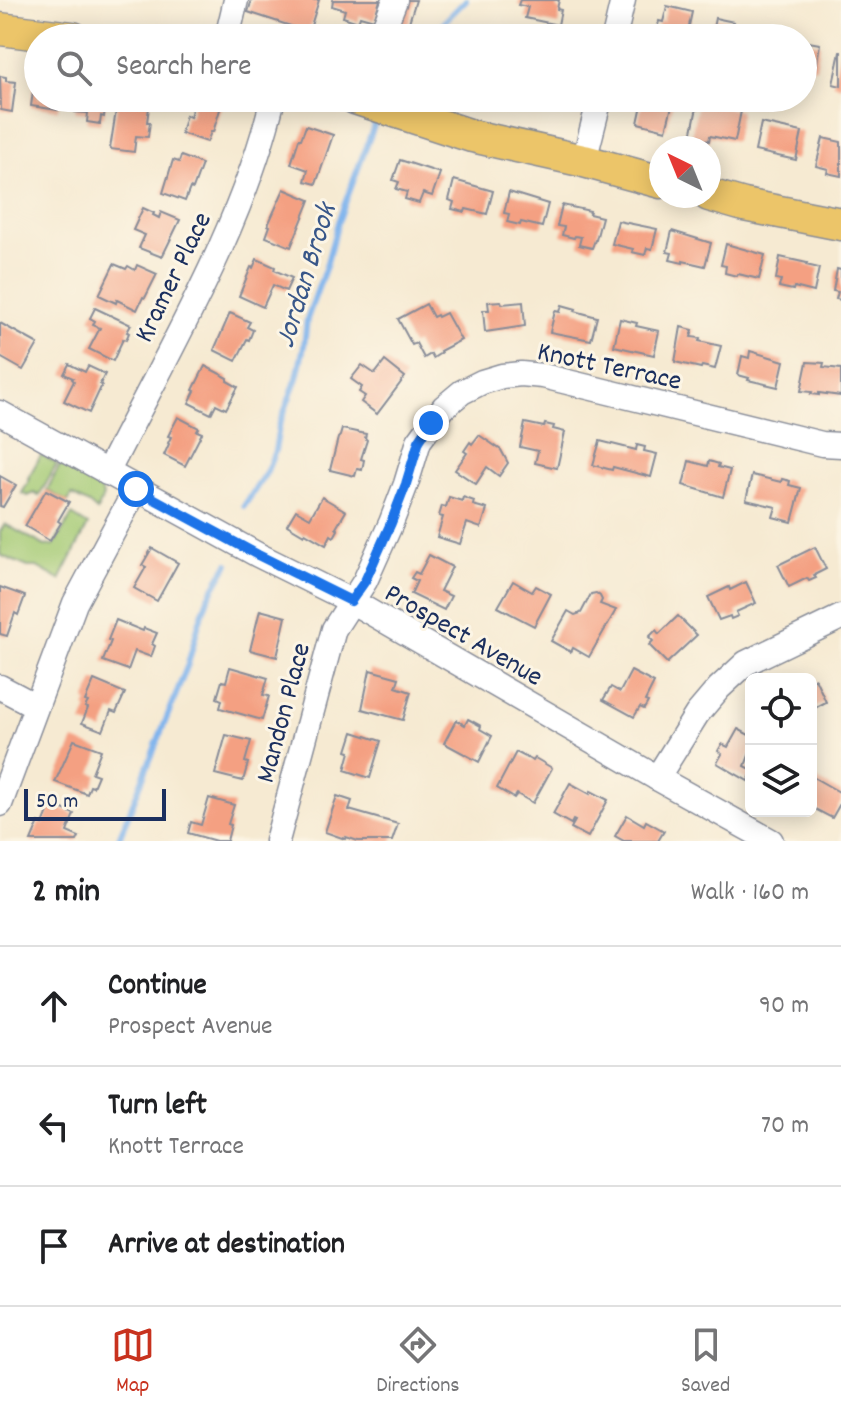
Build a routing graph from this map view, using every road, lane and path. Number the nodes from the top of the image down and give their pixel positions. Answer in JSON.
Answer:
{"nodes":[{"id":1,"x":236,"y":0,"type":"edge"},
{"id":2,"x":395,"y":0,"type":"edge"},
{"id":3,"x":623,"y":0,"type":"edge"},
{"id":4,"x":230,"y":24,"type":"edge"},
{"id":5,"x":386,"y":24,"type":"edge"},
{"id":6,"x":617,"y":24,"type":"edge"},
{"id":7,"x":0,"y":29,"type":"edge"},
{"id":8,"x":24,"y":32,"type":"edge"},
{"id":9,"x":269,"y":112,"type":"edge"},
{"id":10,"x":400,"y":112,"type":"edge"},
{"id":11,"x":596,"y":112,"type":"edge"},
{"id":12,"x":584,"y":161,"type":"junction"},
{"id":13,"x":649,"y":179,"type":"edge"},
{"id":14,"x":721,"y":198,"type":"edge"},
{"id":15,"x":841,"y":224,"type":"edge"},
{"id":16,"x":0,"y":413,"type":"edge"},
{"id":17,"x":841,"y":445,"type":"edge"},
{"id":18,"x":107,"y":473,"type":"junction"},
{"id":19,"x":136,"y":489,"type":"junction"},
{"id":20,"x":351,"y":601,"type":"junction"},
{"id":21,"x":841,"y":617,"type":"edge"},
{"id":22,"x":0,"y":687,"type":"edge"},
{"id":23,"x":36,"y":706,"type":"junction"},
{"id":24,"x":657,"y":778,"type":"junction"},
{"id":25,"x":0,"y":804,"type":"edge"},
{"id":26,"x":277,"y":841,"type":"edge"},
{"id":27,"x":771,"y":841,"type":"edge"}],
"edges":[{"from":1,"to":4,"type":"street"},
{"from":2,"to":5,"type":"street"},
{"from":3,"to":6,"type":"street"},
{"from":7,"to":8,"type":"main road"},
{"from":9,"to":18,"type":"street","name":"Kramer Place"},
{"from":10,"to":12,"type":"main road"},
{"from":11,"to":12,"type":"street"},
{"from":12,"to":13,"type":"main road"},
{"from":14,"to":15,"type":"main road"},
{"from":16,"to":18,"type":"street","name":"Prospect Avenue"},
{"from":17,"to":20,"type":"street","name":"Knott Terrace"},
{"from":18,"to":19,"type":"street","name":"Prospect Avenue"},
{"from":19,"to":20,"type":"street","name":"Prospect Avenue"},
{"from":19,"to":23,"type":"street"},
{"from":20,"to":24,"type":"street","name":"Prospect Avenue"},
{"from":20,"to":26,"type":"street","name":"Mandon Place"},
{"from":21,"to":24,"type":"street"},
{"from":22,"to":23,"type":"street"},
{"from":23,"to":25,"type":"street"},
{"from":24,"to":27,"type":"street","name":"Prospect Avenue"}]}
